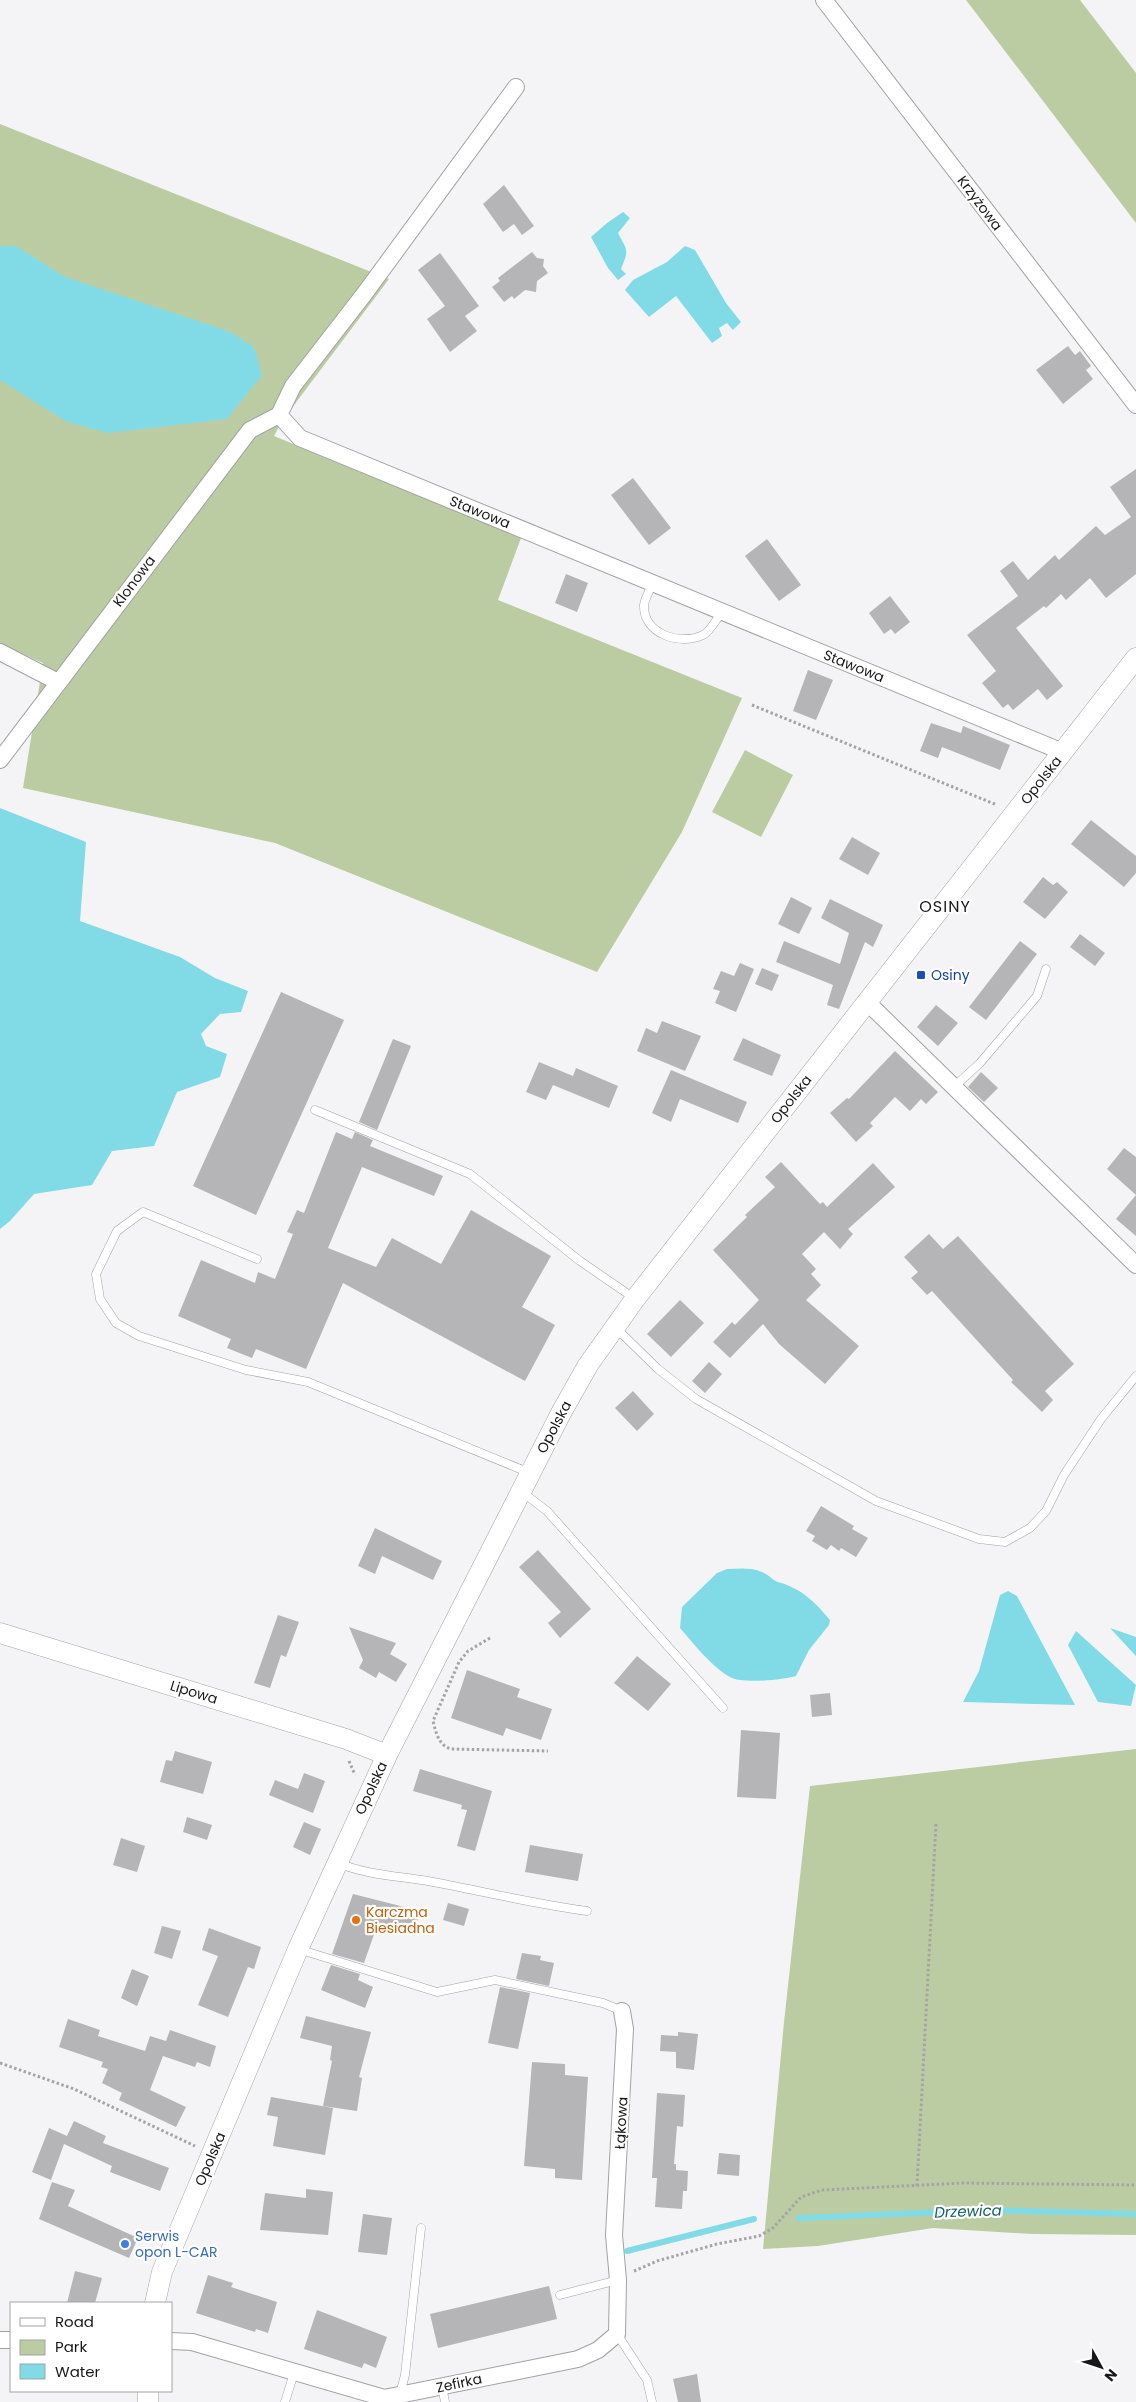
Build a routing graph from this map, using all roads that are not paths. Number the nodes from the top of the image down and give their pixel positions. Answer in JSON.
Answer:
{"nodes":[{"id":1,"x":824,"y":0,"type":"edge"},
{"id":2,"x":516,"y":87,"type":"dead end"},
{"id":3,"x":1136,"y":405,"type":"edge"},
{"id":4,"x":279,"y":415,"type":"junction"},
{"id":5,"x":653,"y":583,"type":"junction"},
{"id":6,"x":722,"y":612,"type":"junction"},
{"id":7,"x":0,"y":652,"type":"edge"},
{"id":8,"x":1136,"y":658,"type":"edge"},
{"id":9,"x":58,"y":682,"type":"junction"},
{"id":10,"x":1063,"y":752,"type":"junction"},
{"id":11,"x":0,"y":760,"type":"edge"},
{"id":12,"x":1046,"y":969,"type":"dead end"},
{"id":13,"x":867,"y":1002,"type":"junction"},
{"id":14,"x":955,"y":1086,"type":"junction"},
{"id":15,"x":315,"y":1110,"type":"dead end"},
{"id":16,"x":257,"y":1259,"type":"dead end"},
{"id":17,"x":1136,"y":1265,"type":"edge"},
{"id":18,"x":635,"y":1299,"type":"junction"},
{"id":19,"x":615,"y":1327,"type":"junction"},
{"id":20,"x":1136,"y":1376,"type":"edge"},
{"id":21,"x":530,"y":1473,"type":"junction"},
{"id":22,"x":521,"y":1491,"type":"junction"},
{"id":23,"x":0,"y":1633,"type":"edge"},
{"id":24,"x":723,"y":1708,"type":"dead end"},
{"id":25,"x":387,"y":1755,"type":"junction"},
{"id":26,"x":336,"y":1863,"type":"junction"},
{"id":27,"x":587,"y":1911,"type":"dead end"},
{"id":28,"x":298,"y":1950,"type":"junction"},
{"id":29,"x":622,"y":2011,"type":"joint"},
{"id":30,"x":421,"y":2228,"type":"dead end"},
{"id":31,"x":618,"y":2280,"type":"junction"},
{"id":32,"x":560,"y":2295,"type":"dead end"},
{"id":33,"x":155,"y":2302,"type":"edge"},
{"id":34,"x":617,"y":2334,"type":"junction"},
{"id":35,"x":172,"y":2341,"type":"edge"},
{"id":36,"x":294,"y":2373,"type":"junction"},
{"id":37,"x":444,"y":2394,"type":"edge"},
{"id":38,"x":399,"y":2396,"type":"junction"},
{"id":39,"x":285,"y":2402,"type":"edge"},
{"id":40,"x":652,"y":2402,"type":"edge"}],
"edges":[{"from":1,"to":3,"type":"street","name":"Krzyżowa"},
{"from":2,"to":4,"type":"street"},
{"from":4,"to":5,"type":"street","name":"Stawowa"},
{"from":4,"to":9,"type":"street","name":"Klonowa"},
{"from":5,"to":6,"type":"street","name":"Stawowa"},
{"from":5,"to":6,"type":"lane"},
{"from":6,"to":10,"type":"street","name":"Stawowa"},
{"from":7,"to":9,"type":"street"},
{"from":8,"to":10,"type":"street","name":"Opolska"},
{"from":9,"to":11,"type":"street","name":"Klonowa"},
{"from":10,"to":13,"type":"street","name":"Opolska"},
{"from":12,"to":14,"type":"lane"},
{"from":13,"to":14,"type":"street"},
{"from":13,"to":18,"type":"street","name":"Opolska"},
{"from":14,"to":17,"type":"street"},
{"from":15,"to":18,"type":"lane"},
{"from":16,"to":21,"type":"lane"},
{"from":18,"to":19,"type":"street","name":"Opolska"},
{"from":19,"to":20,"type":"lane"},
{"from":19,"to":21,"type":"street","name":"Opolska"},
{"from":21,"to":22,"type":"street","name":"Opolska"},
{"from":22,"to":24,"type":"lane"},
{"from":22,"to":25,"type":"street","name":"Opolska"},
{"from":23,"to":25,"type":"street","name":"Lipowa"},
{"from":25,"to":26,"type":"street","name":"Opolska"},
{"from":26,"to":27,"type":"lane"},
{"from":26,"to":28,"type":"street","name":"Opolska"},
{"from":28,"to":29,"type":"lane"},
{"from":28,"to":33,"type":"street","name":"Opolska"},
{"from":29,"to":31,"type":"street","name":"Łąkowa"},
{"from":30,"to":38,"type":"lane"},
{"from":31,"to":32,"type":"lane"},
{"from":31,"to":34,"type":"street"},
{"from":34,"to":37,"type":"street","name":"Zefirka"},
{"from":34,"to":40,"type":"lane"},
{"from":35,"to":36,"type":"street","name":"Zefirka"},
{"from":36,"to":38,"type":"street","name":"Zefirka"},
{"from":36,"to":39,"type":"lane"},
{"from":37,"to":38,"type":"street","name":"Zefirka"}]}
